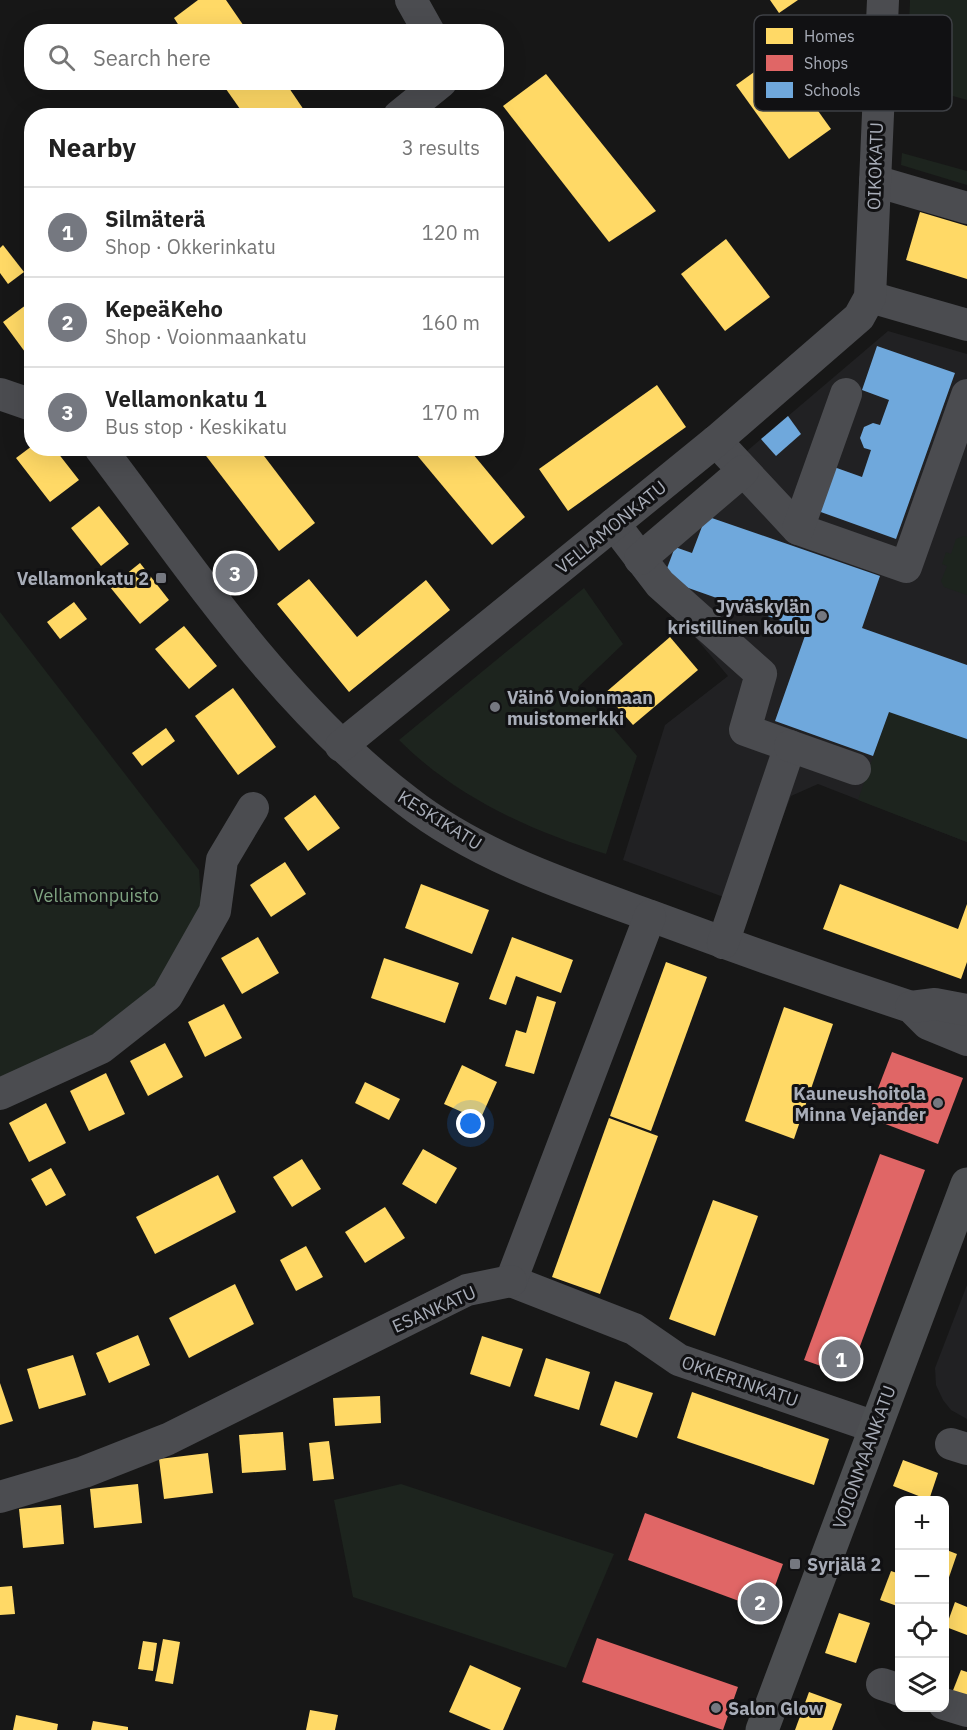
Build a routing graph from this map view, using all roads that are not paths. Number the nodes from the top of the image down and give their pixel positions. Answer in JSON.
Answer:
{"nodes":[{"id":1,"x":411,"y":0,"type":"edge"},
{"id":2,"x":883,"y":0,"type":"edge"},
{"id":3,"x":882,"y":15,"type":"edge"},
{"id":4,"x":424,"y":24,"type":"edge"},
{"id":5,"x":431,"y":90,"type":"edge"},
{"id":6,"x":409,"y":108,"type":"edge"},
{"id":7,"x":878,"y":111,"type":"edge"},
{"id":8,"x":875,"y":181,"type":"junction"},
{"id":9,"x":967,"y":208,"type":"edge"},
{"id":10,"x":870,"y":297,"type":"junction"},
{"id":11,"x":967,"y":325,"type":"edge"},
{"id":12,"x":0,"y":394,"type":"edge"},
{"id":13,"x":846,"y":394,"type":"dead end"},
{"id":14,"x":967,"y":395,"type":"edge"},
{"id":15,"x":24,"y":402,"type":"edge"},
{"id":16,"x":716,"y":441,"type":"junction"},
{"id":17,"x":106,"y":456,"type":"edge"},
{"id":18,"x":743,"y":471,"type":"junction"},
{"id":19,"x":614,"y":524,"type":"junction"},
{"id":20,"x":798,"y":529,"type":"junction"},
{"id":21,"x":640,"y":559,"type":"junction"},
{"id":22,"x":341,"y":746,"type":"junction"},
{"id":23,"x":790,"y":746,"type":"junction"},
{"id":24,"x":855,"y":769,"type":"dead end"},
{"id":25,"x":253,"y":808,"type":"dead end"},
{"id":26,"x":650,"y":916,"type":"junction"},
{"id":27,"x":723,"y":943,"type":"junction"},
{"id":28,"x":910,"y":1007,"type":"junction"},
{"id":29,"x":967,"y":1010,"type":"edge"},
{"id":30,"x":967,"y":1040,"type":"edge"},
{"id":31,"x":0,"y":1095,"type":"edge"},
{"id":32,"x":967,"y":1184,"type":"edge"},
{"id":33,"x":511,"y":1281,"type":"junction"},
{"id":34,"x":875,"y":1427,"type":"junction"},
{"id":35,"x":0,"y":1497,"type":"edge"},
{"id":36,"x":949,"y":1705,"type":"edge"},
{"id":37,"x":967,"y":1711,"type":"edge"},
{"id":38,"x":762,"y":1730,"type":"edge"}],
"edges":[{"from":1,"to":4,"type":"street"},
{"from":2,"to":3,"type":"street","name":"OIKOKATU"},
{"from":5,"to":6,"type":"street"},
{"from":7,"to":8,"type":"street","name":"OIKOKATU"},
{"from":8,"to":9,"type":"street"},
{"from":8,"to":10,"type":"street","name":"OIKOKATU"},
{"from":10,"to":11,"type":"street"},
{"from":10,"to":16,"type":"street","name":"VELLAMONKATU"},
{"from":12,"to":15,"type":"street"},
{"from":13,"to":20,"type":"street"},
{"from":14,"to":20,"type":"street"},
{"from":16,"to":18,"type":"street"},
{"from":16,"to":19,"type":"street","name":"VELLAMONKATU"},
{"from":17,"to":22,"type":"street","name":"KESKIKATU"},
{"from":18,"to":20,"type":"street"},
{"from":18,"to":21,"type":"street"},
{"from":19,"to":21,"type":"street"},
{"from":19,"to":22,"type":"street","name":"VELLAMONKATU"},
{"from":21,"to":23,"type":"street"},
{"from":22,"to":26,"type":"street","name":"KESKIKATU"},
{"from":23,"to":24,"type":"street"},
{"from":23,"to":27,"type":"street"},
{"from":25,"to":31,"type":"street"},
{"from":26,"to":27,"type":"street","name":"KESKIKATU"},
{"from":26,"to":33,"type":"street"},
{"from":27,"to":28,"type":"street","name":"KESKIKATU"},
{"from":28,"to":29,"type":"street","name":"KESKIKATU"},
{"from":28,"to":30,"type":"street","name":"KESKIKATU"},
{"from":32,"to":34,"type":"main road","name":"VOIONMAANKATU"},
{"from":33,"to":34,"type":"street","name":"OKKERINKATU"},
{"from":33,"to":35,"type":"street","name":"ESANKATU"},
{"from":34,"to":38,"type":"main road","name":"VOIONMAANKATU"},
{"from":36,"to":37,"type":"street"}]}
